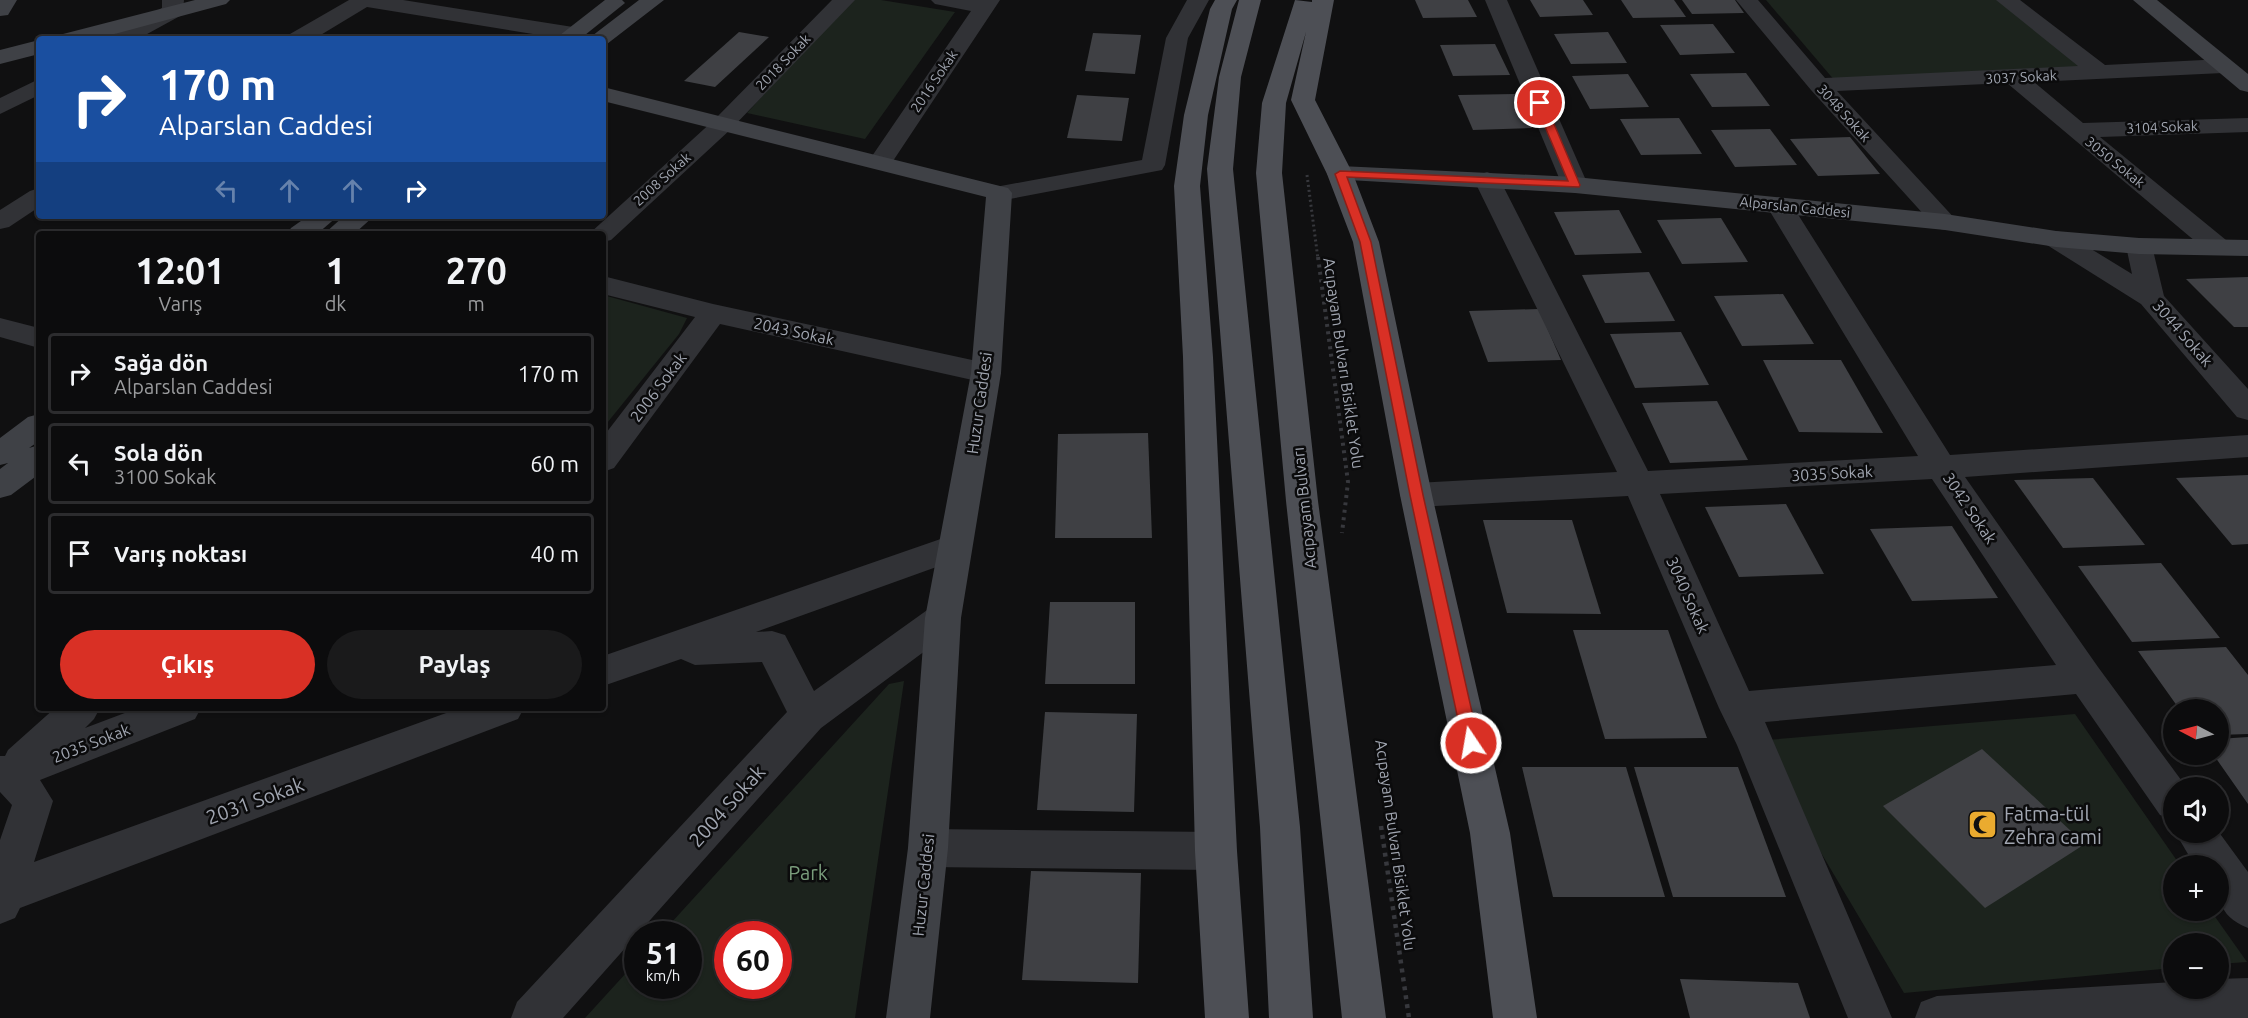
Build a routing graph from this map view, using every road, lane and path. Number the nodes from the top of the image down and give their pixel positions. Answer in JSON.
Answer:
{"nodes":[{"id":1,"x":6,"y":0,"type":"edge"},
{"id":2,"x":219,"y":0,"type":"edge"},
{"id":3,"x":364,"y":0,"type":"edge"},
{"id":4,"x":618,"y":0,"type":"edge"},
{"id":5,"x":653,"y":0,"type":"edge"},
{"id":6,"x":844,"y":0,"type":"edge"},
{"id":7,"x":942,"y":0,"type":"edge"},
{"id":8,"x":1198,"y":0,"type":"edge"},
{"id":9,"x":1226,"y":0,"type":"edge"},
{"id":10,"x":1250,"y":0,"type":"edge"},
{"id":11,"x":1304,"y":0,"type":"edge"},
{"id":12,"x":1323,"y":0,"type":"edge"},
{"id":13,"x":1496,"y":0,"type":"edge"},
{"id":14,"x":1747,"y":0,"type":"edge"},
{"id":15,"x":2007,"y":0,"type":"edge"},
{"id":16,"x":2144,"y":0,"type":"edge"},
{"id":17,"x":986,"y":3,"type":"edge"},
{"id":18,"x":172,"y":6,"type":"edge"},
{"id":19,"x":0,"y":10,"type":"edge"},
{"id":20,"x":80,"y":36,"type":"edge"},
{"id":21,"x":127,"y":36,"type":"edge"},
{"id":22,"x":303,"y":36,"type":"edge"},
{"id":23,"x":570,"y":36,"type":"edge"},
{"id":24,"x":603,"y":36,"type":"edge"},
{"id":25,"x":36,"y":48,"type":"edge"},
{"id":26,"x":0,"y":57,"type":"edge"},
{"id":27,"x":2223,"y":66,"type":"junction"},
{"id":28,"x":2101,"y":73,"type":"junction"},
{"id":29,"x":2015,"y":78,"type":"junction"},
{"id":30,"x":2248,"y":85,"type":"edge"},
{"id":31,"x":1819,"y":86,"type":"junction"},
{"id":32,"x":36,"y":88,"type":"edge"},
{"id":33,"x":606,"y":95,"type":"edge"},
{"id":34,"x":0,"y":107,"type":"edge"},
{"id":35,"x":1312,"y":116,"type":"junction"},
{"id":36,"x":723,"y":124,"type":"junction"},
{"id":37,"x":2248,"y":124,"type":"edge"},
{"id":38,"x":2076,"y":130,"type":"junction"},
{"id":39,"x":880,"y":162,"type":"junction"},
{"id":40,"x":1340,"y":174,"type":"junction"},
{"id":41,"x":1487,"y":180,"type":"junction"},
{"id":42,"x":1575,"y":185,"type":"junction"},
{"id":43,"x":999,"y":193,"type":"junction"},
{"id":44,"x":36,"y":198,"type":"edge"},
{"id":45,"x":1779,"y":205,"type":"junction"},
{"id":46,"x":321,"y":219,"type":"edge"},
{"id":47,"x":357,"y":219,"type":"edge"},
{"id":48,"x":0,"y":221,"type":"edge"},
{"id":49,"x":1945,"y":222,"type":"junction"},
{"id":50,"x":304,"y":231,"type":"edge"},
{"id":51,"x":341,"y":231,"type":"edge"},
{"id":52,"x":605,"y":231,"type":"edge"},
{"id":53,"x":2056,"y":239,"type":"junction"},
{"id":54,"x":2139,"y":246,"type":"junction"},
{"id":55,"x":2217,"y":246,"type":"junction"},
{"id":56,"x":2248,"y":248,"type":"edge"},
{"id":57,"x":606,"y":286,"type":"edge"},
{"id":58,"x":2151,"y":298,"type":"junction"},
{"id":59,"x":713,"y":314,"type":"junction"},
{"id":60,"x":0,"y":327,"type":"edge"},
{"id":61,"x":36,"y":337,"type":"edge"},
{"id":62,"x":986,"y":374,"type":"junction"},
{"id":63,"x":2248,"y":409,"type":"edge"},
{"id":64,"x":36,"y":427,"type":"edge"},
{"id":65,"x":2248,"y":446,"type":"edge"},
{"id":66,"x":0,"y":454,"type":"edge"},
{"id":67,"x":606,"y":456,"type":"edge"},
{"id":68,"x":36,"y":459,"type":"edge"},
{"id":69,"x":1941,"y":467,"type":"junction"},
{"id":70,"x":1639,"y":484,"type":"junction"},
{"id":71,"x":0,"y":486,"type":"edge"},
{"id":72,"x":1416,"y":495,"type":"junction"},
{"id":73,"x":1342,"y":539,"type":"dead end"},
{"id":74,"x":955,"y":548,"type":"junction"},
{"id":75,"x":943,"y":618,"type":"junction"},
{"id":76,"x":654,"y":653,"type":"junction"},
{"id":77,"x":606,"y":671,"type":"edge"},
{"id":78,"x":2085,"y":678,"type":"junction"},
{"id":79,"x":1738,"y":708,"type":"junction"},
{"id":80,"x":78,"y":711,"type":"edge"},
{"id":81,"x":174,"y":711,"type":"edge"},
{"id":82,"x":496,"y":711,"type":"edge"},
{"id":83,"x":808,"y":717,"type":"junction"},
{"id":84,"x":5,"y":774,"type":"edge"},
{"id":85,"x":2163,"y":787,"type":"edge"},
{"id":86,"x":1380,"y":819,"type":"dead end"},
{"id":87,"x":2203,"y":843,"type":"edge"},
{"id":88,"x":928,"y":848,"type":"junction"},
{"id":89,"x":1216,"y":851,"type":"junction"},
{"id":90,"x":2,"y":899,"type":"edge"},
{"id":91,"x":2248,"y":907,"type":"edge"},
{"id":92,"x":2248,"y":1000,"type":"edge"},
{"id":93,"x":533,"y":1018,"type":"edge"},
{"id":94,"x":908,"y":1018,"type":"edge"},
{"id":95,"x":1227,"y":1018,"type":"edge"},
{"id":96,"x":1291,"y":1018,"type":"edge"},
{"id":97,"x":1364,"y":1018,"type":"edge"},
{"id":98,"x":1409,"y":1018,"type":"edge"},
{"id":99,"x":1515,"y":1018,"type":"edge"},
{"id":100,"x":1870,"y":1018,"type":"edge"},
{"id":101,"x":1937,"y":1018,"type":"edge"}],
"edges":[{"from":1,"to":19,"type":"street"},
{"from":2,"to":18,"type":"street"},
{"from":3,"to":22,"type":"street"},
{"from":3,"to":23,"type":"street"},
{"from":4,"to":23,"type":"street"},
{"from":5,"to":24,"type":"street"},
{"from":6,"to":36,"type":"street","name":"2018 Sokak"},
{"from":7,"to":17,"type":"street"},
{"from":8,"to":43,"type":"street"},
{"from":9,"to":89,"type":"main road"},
{"from":10,"to":96,"type":"main road"},
{"from":11,"to":97,"type":"main road","name":"Acıpayam Bulvarı"},
{"from":12,"to":35,"type":"main road"},
{"from":13,"to":42,"type":"street"},
{"from":14,"to":31,"type":"street","name":"3048 Sokak"},
{"from":15,"to":28,"type":"street"},
{"from":16,"to":27,"type":"street"},
{"from":17,"to":39,"type":"street","name":"2016 Sokak"},
{"from":18,"to":20,"type":"street"},
{"from":18,"to":21,"type":"street"},
{"from":25,"to":26,"type":"street"},
{"from":27,"to":28,"type":"street","name":"3037 Sokak"},
{"from":27,"to":30,"type":"street"},
{"from":28,"to":29,"type":"street","name":"3037 Sokak"},
{"from":29,"to":31,"type":"street","name":"3037 Sokak"},
{"from":29,"to":38,"type":"street","name":"3050 Sokak"},
{"from":31,"to":49,"type":"street","name":"3048 Sokak"},
{"from":32,"to":34,"type":"street"},
{"from":33,"to":36,"type":"street"},
{"from":35,"to":40,"type":"main road"},
{"from":35,"to":73,"type":"path","name":"Acıpayam Bulvarı Bisiklet Yolu"},
{"from":36,"to":39,"type":"street"},
{"from":36,"to":52,"type":"street","name":"2008 Sokak"},
{"from":37,"to":38,"type":"street","name":"3104 Sokak"},
{"from":38,"to":55,"type":"street","name":"3050 Sokak"},
{"from":39,"to":43,"type":"street"},
{"from":40,"to":41,"type":"street","name":"Alparslan Caddesi"},
{"from":40,"to":72,"type":"main road"},
{"from":41,"to":42,"type":"street","name":"Alparslan Caddesi"},
{"from":41,"to":70,"type":"street","name":"3040 Sokak"},
{"from":42,"to":45,"type":"street","name":"Alparslan Caddesi"},
{"from":43,"to":62,"type":"street","name":"Huzur Caddesi"},
{"from":44,"to":48,"type":"street"},
{"from":45,"to":49,"type":"street","name":"Alparslan Caddesi"},
{"from":45,"to":69,"type":"street","name":"3042 Sokak"},
{"from":46,"to":50,"type":"street"},
{"from":47,"to":51,"type":"street"},
{"from":49,"to":53,"type":"street","name":"Alparslan Caddesi"},
{"from":53,"to":54,"type":"street","name":"Alparslan Caddesi"},
{"from":53,"to":58,"type":"street"},
{"from":54,"to":55,"type":"street","name":"Alparslan Caddesi"},
{"from":54,"to":58,"type":"street","name":"3044 Sokak"},
{"from":55,"to":56,"type":"street","name":"Alparslan Caddesi"},
{"from":57,"to":59,"type":"street","name":"2043 Sokak"},
{"from":58,"to":63,"type":"street","name":"3044 Sokak"},
{"from":59,"to":62,"type":"street","name":"2043 Sokak"},
{"from":59,"to":67,"type":"street","name":"2006 Sokak"},
{"from":60,"to":61,"type":"street"},
{"from":62,"to":74,"type":"street","name":"Huzur Caddesi"},
{"from":64,"to":66,"type":"street"},
{"from":65,"to":69,"type":"street","name":"3035 Sokak"},
{"from":68,"to":71,"type":"street"},
{"from":69,"to":70,"type":"street","name":"3035 Sokak"},
{"from":69,"to":78,"type":"street","name":"3042 Sokak"},
{"from":70,"to":72,"type":"street","name":"3035 Sokak"},
{"from":70,"to":79,"type":"street","name":"3040 Sokak"},
{"from":72,"to":99,"type":"main road"},
{"from":74,"to":75,"type":"street","name":"Huzur Caddesi"},
{"from":74,"to":76,"type":"street"},
{"from":75,"to":83,"type":"street","name":"2004 Sokak"},
{"from":75,"to":88,"type":"street","name":"Huzur Caddesi"},
{"from":76,"to":77,"type":"street"},
{"from":76,"to":83,"type":"street"},
{"from":78,"to":79,"type":"street"},
{"from":78,"to":85,"type":"street","name":"3042 Sokak"},
{"from":79,"to":100,"type":"street","name":"3040 Sokak"},
{"from":80,"to":84,"type":"street"},
{"from":81,"to":84,"type":"street","name":"2035 Sokak"},
{"from":82,"to":90,"type":"street","name":"2031 Sokak"},
{"from":83,"to":93,"type":"street","name":"2004 Sokak"},
{"from":84,"to":90,"type":"street"},
{"from":86,"to":98,"type":"path","name":"Acıpayam Bulvarı Bisiklet Yolu"},
{"from":87,"to":91,"type":"street"},
{"from":88,"to":89,"type":"street"},
{"from":88,"to":94,"type":"street","name":"Huzur Caddesi"},
{"from":89,"to":95,"type":"main road"},
{"from":92,"to":101,"type":"street"}]}
